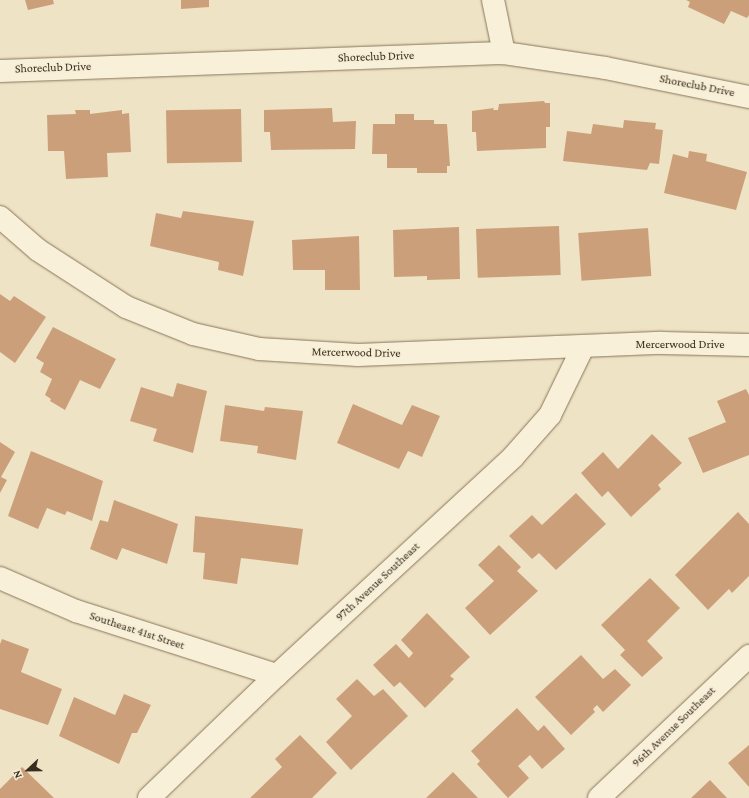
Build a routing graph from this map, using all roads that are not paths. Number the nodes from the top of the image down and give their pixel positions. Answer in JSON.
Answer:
{"nodes":[{"id":1,"x":493,"y":0,"type":"edge"},
{"id":2,"x":504,"y":53,"type":"junction"},
{"id":3,"x":0,"y":72,"type":"edge"},
{"id":4,"x":749,"y":97,"type":"edge"},
{"id":5,"x":0,"y":217,"type":"edge"},
{"id":6,"x":749,"y":345,"type":"edge"},
{"id":7,"x":583,"y":348,"type":"junction"},
{"id":8,"x":0,"y":578,"type":"edge"},
{"id":9,"x":749,"y":656,"type":"edge"},
{"id":10,"x":277,"y":675,"type":"junction"},
{"id":11,"x":149,"y":798,"type":"edge"},
{"id":12,"x":599,"y":798,"type":"edge"}],
"edges":[{"from":1,"to":2,"type":"street"},
{"from":2,"to":3,"type":"street","name":"Shoreclub Drive"},
{"from":2,"to":4,"type":"street","name":"Shoreclub Drive"},
{"from":5,"to":7,"type":"street","name":"Mercerwood Drive"},
{"from":6,"to":7,"type":"street","name":"Mercerwood Drive"},
{"from":7,"to":10,"type":"street","name":"97th Avenue Southeast"},
{"from":8,"to":10,"type":"street","name":"Southeast 41st Street"},
{"from":9,"to":12,"type":"street","name":"96th Avenue Southeast"},
{"from":10,"to":11,"type":"street","name":"97th Avenue Southeast"}]}
